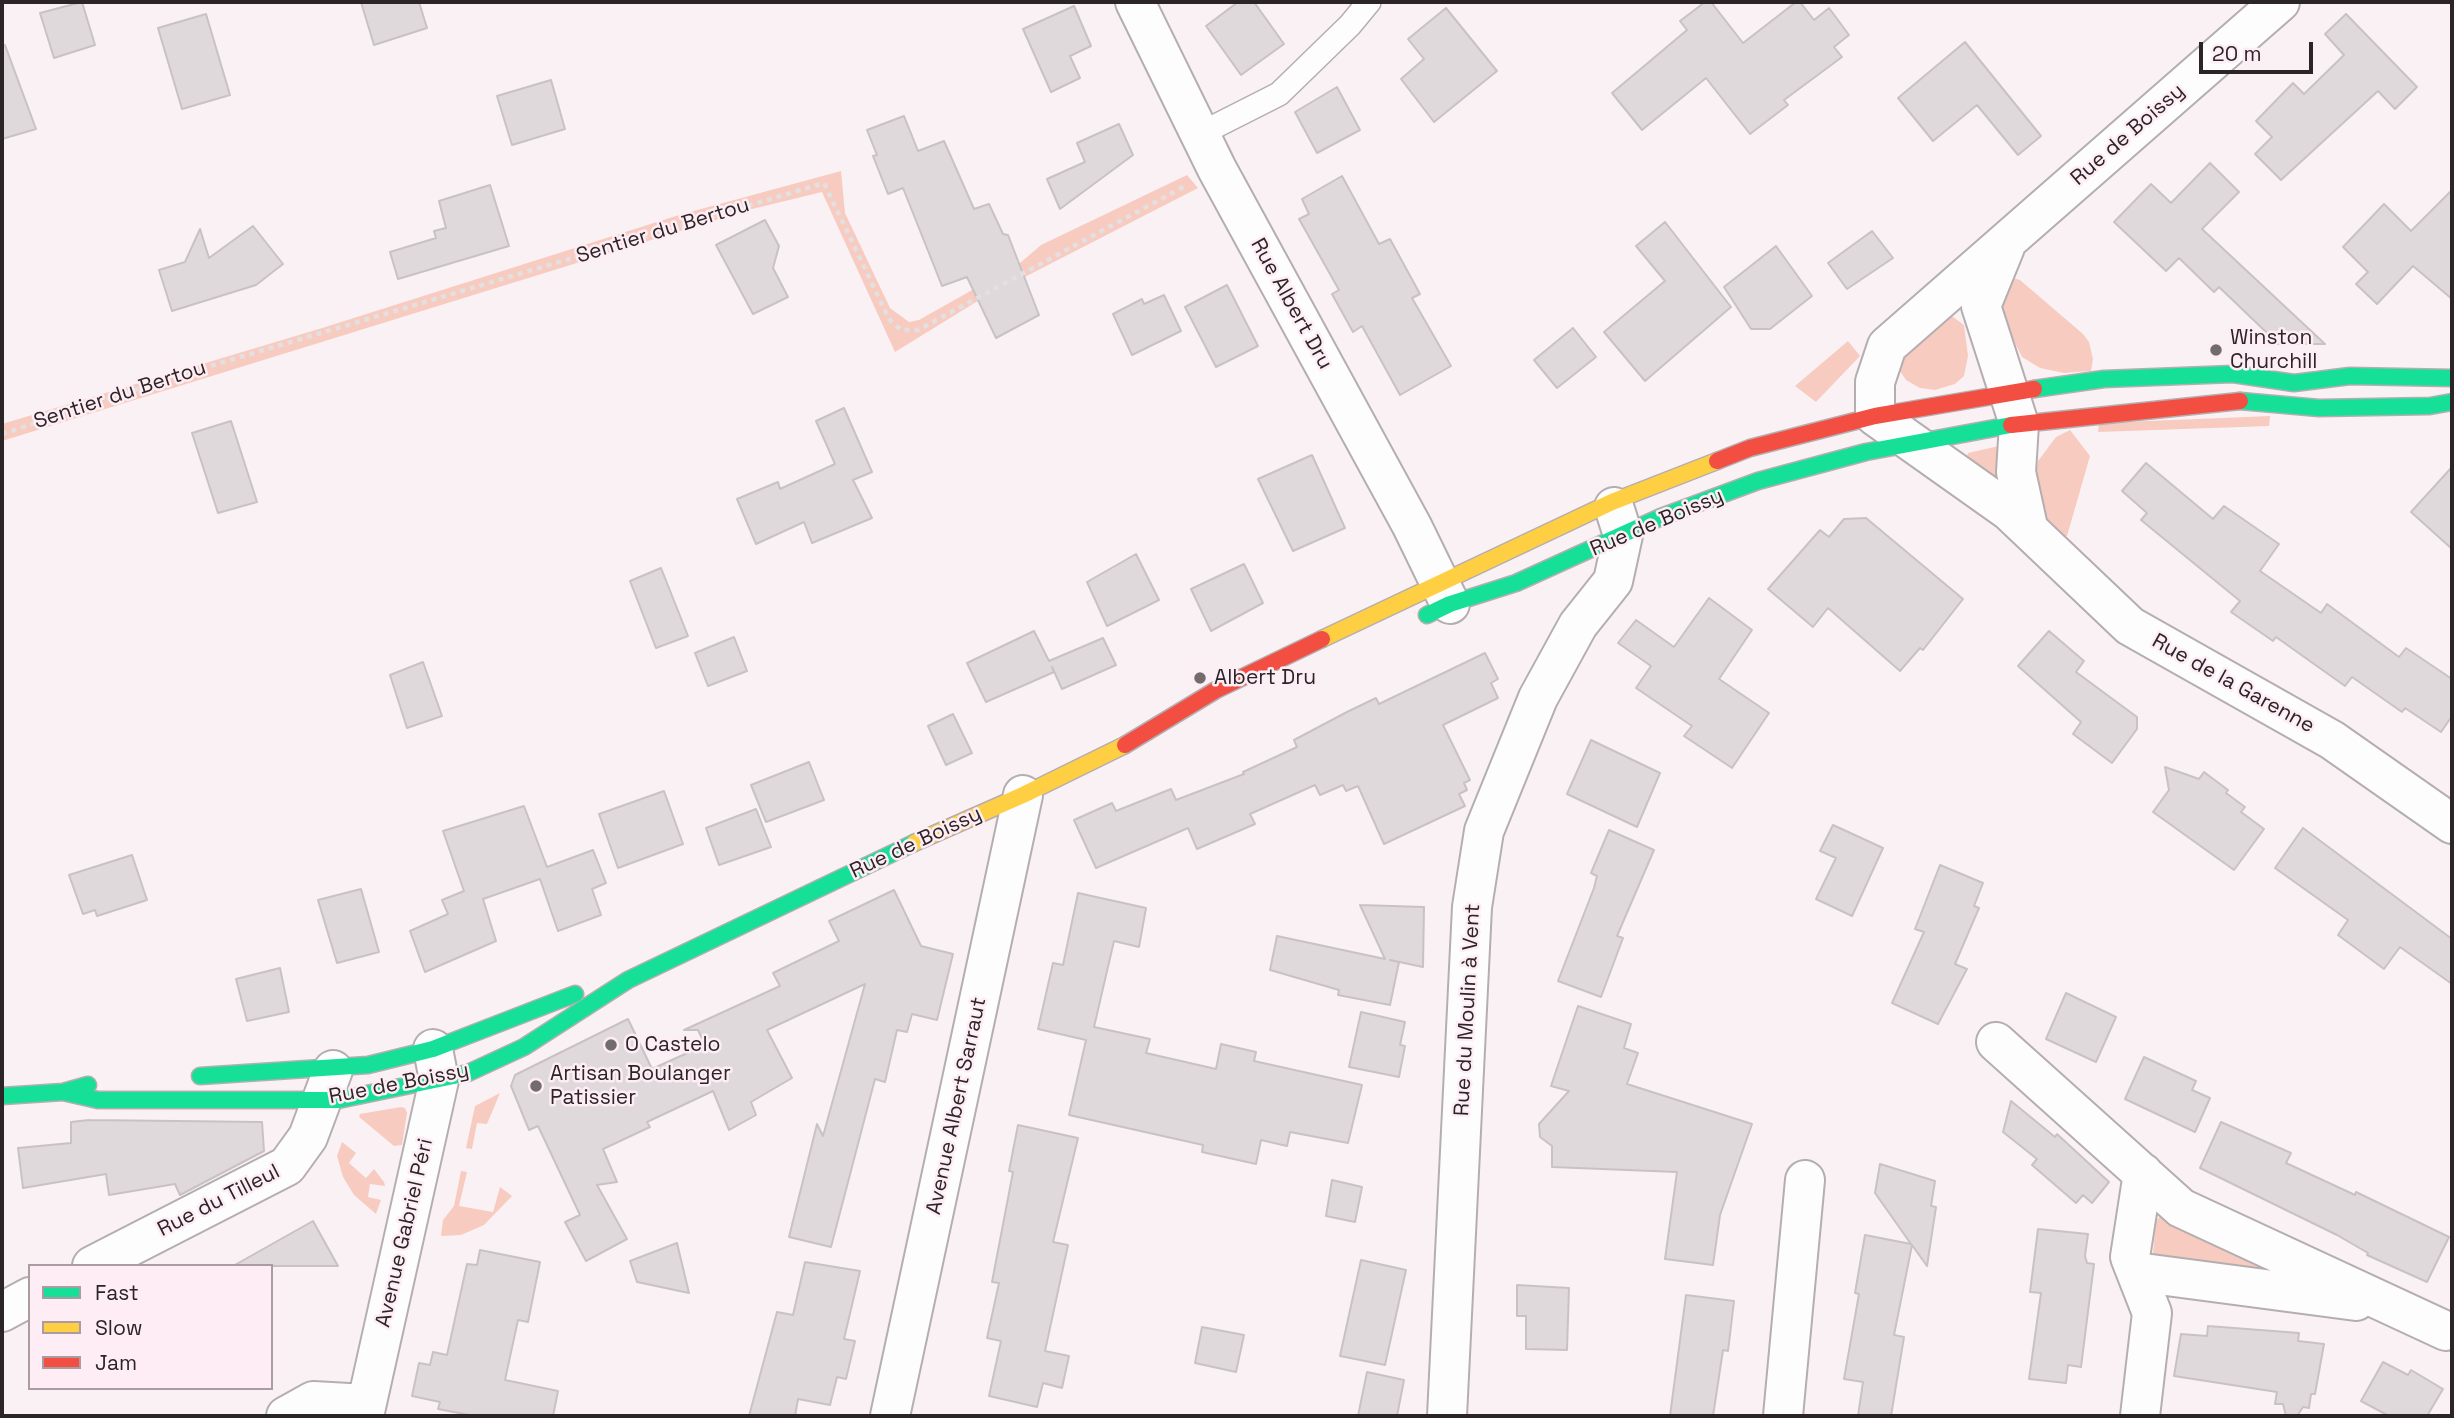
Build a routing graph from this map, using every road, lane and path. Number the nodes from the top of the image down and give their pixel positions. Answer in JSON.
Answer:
{"nodes":[{"id":1,"x":1135,"y":2,"type":"edge"},
{"id":2,"x":1369,"y":2,"type":"edge"},
{"id":3,"x":2280,"y":2,"type":"edge"},
{"id":4,"x":1200,"y":134,"type":"junction"},
{"id":5,"x":1217,"y":169,"type":"junction"},
{"id":6,"x":2008,"y":241,"type":"junction"},
{"id":7,"x":2452,"y":378,"type":"edge"},
{"id":8,"x":2452,"y":402,"type":"edge"},
{"id":9,"x":2006,"y":404,"type":"junction"},
{"id":10,"x":1875,"y":416,"type":"junction"},
{"id":11,"x":2,"y":434,"type":"edge"},
{"id":12,"x":1914,"y":444,"type":"junction"},
{"id":13,"x":1618,"y":518,"type":"junction"},
{"id":14,"x":2028,"y":527,"type":"junction"},
{"id":15,"x":1556,"y":547,"type":"junction"},
{"id":16,"x":1444,"y":594,"type":"junction"},
{"id":17,"x":1414,"y":621,"type":"dead end"},
{"id":18,"x":1578,"y":625,"type":"junction"},
{"id":19,"x":1202,"y":719,"type":"dead end"},
{"id":20,"x":1129,"y":743,"type":"junction"},
{"id":21,"x":1023,"y":795,"type":"junction"},
{"id":22,"x":2452,"y":824,"type":"edge"},
{"id":23,"x":628,"y":980,"type":"junction"},
{"id":24,"x":1996,"y":1042,"type":"dead end"},
{"id":25,"x":436,"y":1064,"type":"junction"},
{"id":26,"x":181,"y":1077,"type":"dead end"},
{"id":27,"x":111,"y":1081,"type":"dead end"},
{"id":28,"x":329,"y":1085,"type":"junction"},
{"id":29,"x":63,"y":1092,"type":"junction"},
{"id":30,"x":2,"y":1096,"type":"edge"},
{"id":31,"x":2143,"y":1173,"type":"junction"},
{"id":32,"x":1805,"y":1180,"type":"dead end"},
{"id":33,"x":96,"y":1264,"type":"edge"},
{"id":34,"x":2136,"y":1272,"type":"junction"},
{"id":35,"x":28,"y":1298,"type":"edge"},
{"id":36,"x":2392,"y":1306,"type":"junction"},
{"id":37,"x":2,"y":1312,"type":"edge"},
{"id":38,"x":2446,"y":1331,"type":"dead end"},
{"id":39,"x":365,"y":1410,"type":"edge"},
{"id":40,"x":286,"y":1416,"type":"edge"},
{"id":41,"x":890,"y":1416,"type":"edge"},
{"id":42,"x":1447,"y":1416,"type":"edge"},
{"id":43,"x":1783,"y":1416,"type":"edge"},
{"id":44,"x":2140,"y":1416,"type":"edge"}],
"edges":[{"from":1,"to":4,"type":"street","name":"Rue Albert Dru"},
{"from":2,"to":4,"type":"lane"},
{"from":3,"to":6,"type":"street","name":"Rue de Boissy"},
{"from":4,"to":5,"type":"street","name":"Rue Albert Dru"},
{"from":5,"to":11,"type":"path","name":"Sentier du Bertou"},
{"from":5,"to":16,"type":"street","name":"Rue Albert Dru"},
{"from":6,"to":9,"type":"street","name":"Rue de Boissy"},
{"from":6,"to":10,"type":"street","name":"Rue de Boissy"},
{"from":7,"to":9,"type":"street"},
{"from":8,"to":9,"type":"street"},
{"from":9,"to":10,"type":"street","name":"Rue de Boissy"},
{"from":9,"to":12,"type":"street","name":"Rue de Boissy"},
{"from":9,"to":14,"type":"street"},
{"from":10,"to":12,"type":"street","name":"Rue de la Garenne"},
{"from":10,"to":13,"type":"street","name":"Rue de Boissy"},
{"from":12,"to":13,"type":"street","name":"Rue de Boissy"},
{"from":12,"to":14,"type":"street","name":"Rue de la Garenne"},
{"from":13,"to":15,"type":"street","name":"Rue de Boissy"},
{"from":13,"to":15,"type":"street","name":"Rue de Boissy"},
{"from":13,"to":18,"type":"street","name":"Rue du Moulin à Vent"},
{"from":14,"to":22,"type":"street","name":"Rue de la Garenne"},
{"from":15,"to":16,"type":"street","name":"Rue de Boissy"},
{"from":15,"to":16,"type":"street","name":"Rue de Boissy"},
{"from":15,"to":18,"type":"street"},
{"from":16,"to":17,"type":"street","name":"Rue de Boissy"},
{"from":16,"to":20,"type":"street","name":"Rue de Boissy"},
{"from":18,"to":42,"type":"street","name":"Rue du Moulin à Vent"},
{"from":19,"to":20,"type":"street","name":"Rue de Boissy"},
{"from":20,"to":21,"type":"street","name":"Rue de Boissy"},
{"from":21,"to":23,"type":"street","name":"Rue de Boissy"},
{"from":21,"to":41,"type":"street","name":"Avenue Albert Sarraut"},
{"from":23,"to":25,"type":"street","name":"Rue de Boissy"},
{"from":23,"to":25,"type":"street","name":"Rue de Boissy"},
{"from":24,"to":31,"type":"street"},
{"from":25,"to":28,"type":"street","name":"Rue de Boissy"},
{"from":25,"to":28,"type":"street","name":"Rue de Boissy"},
{"from":25,"to":39,"type":"street","name":"Avenue Gabriel Péri"},
{"from":26,"to":28,"type":"street","name":"Rue de Boissy"},
{"from":27,"to":29,"type":"street","name":"Rue de Boissy"},
{"from":28,"to":29,"type":"street","name":"Rue de Boissy"},
{"from":28,"to":33,"type":"street","name":"Rue du Tilleul"},
{"from":29,"to":30,"type":"street","name":"Rue de Boissy"},
{"from":31,"to":34,"type":"street"},
{"from":31,"to":36,"type":"street"},
{"from":32,"to":43,"type":"street"},
{"from":34,"to":36,"type":"street"},
{"from":34,"to":44,"type":"street"},
{"from":35,"to":37,"type":"street"},
{"from":36,"to":38,"type":"street"},
{"from":39,"to":40,"type":"street"}]}
